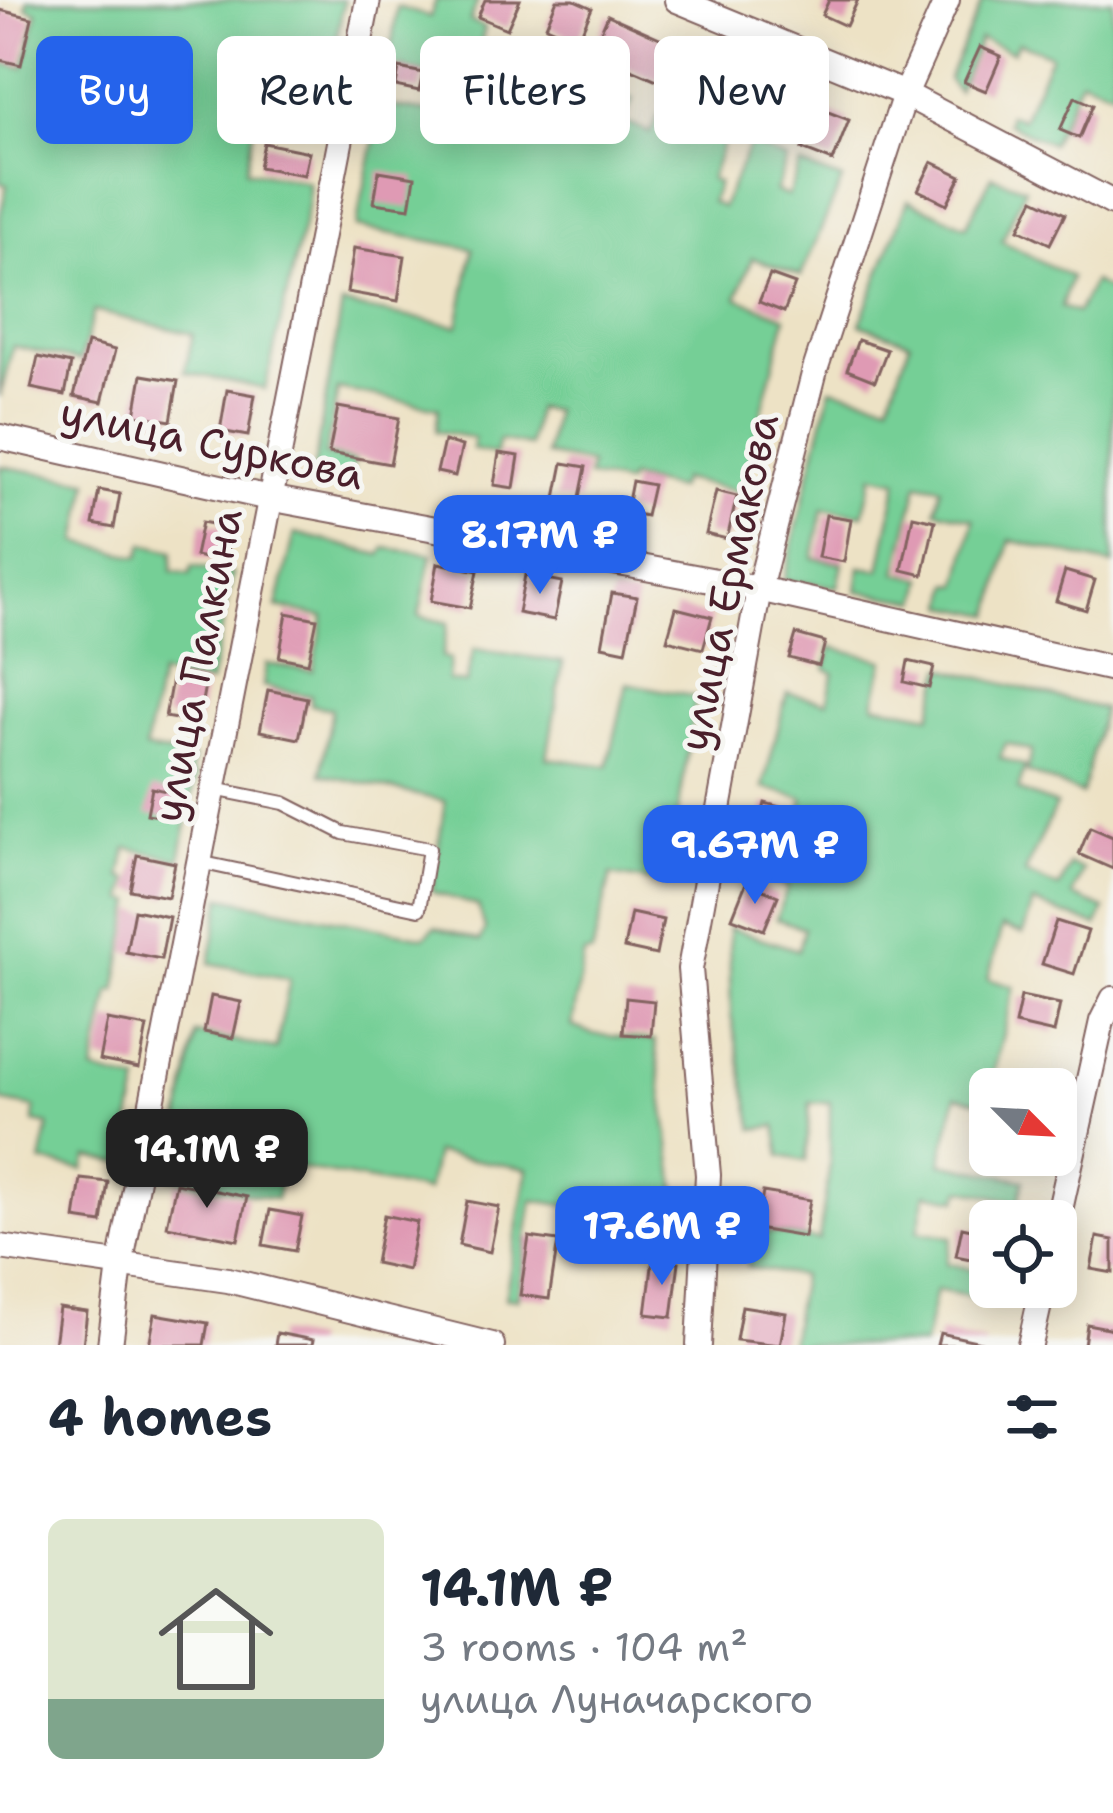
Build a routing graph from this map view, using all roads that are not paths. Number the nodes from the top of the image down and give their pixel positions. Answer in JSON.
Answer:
{"nodes":[{"id":1,"x":368,"y":0,"type":"edge"},
{"id":2,"x":677,"y":0,"type":"edge"},
{"id":3,"x":947,"y":0,"type":"edge"},
{"id":4,"x":905,"y":94,"type":"junction"},
{"id":5,"x":1113,"y":203,"type":"edge"},
{"id":6,"x":0,"y":437,"type":"edge"},
{"id":7,"x":269,"y":498,"type":"junction"},
{"id":8,"x":759,"y":589,"type":"junction"},
{"id":9,"x":1113,"y":669,"type":"edge"},
{"id":10,"x":213,"y":789,"type":"junction"},
{"id":11,"x":199,"y":862,"type":"junction"},
{"id":12,"x":1113,"y":999,"type":"edge"},
{"id":13,"x":1062,"y":1200,"type":"edge"},
{"id":14,"x":0,"y":1247,"type":"edge"},
{"id":15,"x":120,"y":1266,"type":"junction"},
{"id":16,"x":1038,"y":1308,"type":"edge"},
{"id":17,"x":110,"y":1345,"type":"edge"},
{"id":18,"x":492,"y":1345,"type":"edge"},
{"id":19,"x":699,"y":1345,"type":"edge"},
{"id":20,"x":1030,"y":1345,"type":"edge"}],
"edges":[{"from":1,"to":7,"type":"street","name":"улица Палкина"},
{"from":2,"to":4,"type":"street"},
{"from":3,"to":4,"type":"street","name":"улица Ермакова"},
{"from":4,"to":5,"type":"street"},
{"from":4,"to":8,"type":"street","name":"улица Ермакова"},
{"from":6,"to":7,"type":"street","name":"улица Суркова"},
{"from":7,"to":8,"type":"street","name":"улица Суркова"},
{"from":7,"to":10,"type":"street","name":"улица Палкина"},
{"from":8,"to":9,"type":"street","name":"улица Суркова"},
{"from":8,"to":19,"type":"street","name":"улица Ермакова"},
{"from":10,"to":11,"type":"street","name":"улица Палкина"},
{"from":10,"to":11,"type":"lane"},
{"from":11,"to":15,"type":"street","name":"улица Палкина"},
{"from":12,"to":13,"type":"street"},
{"from":14,"to":15,"type":"street"},
{"from":15,"to":17,"type":"street","name":"улица Палкина"},
{"from":15,"to":18,"type":"street"},
{"from":16,"to":20,"type":"street"}]}
